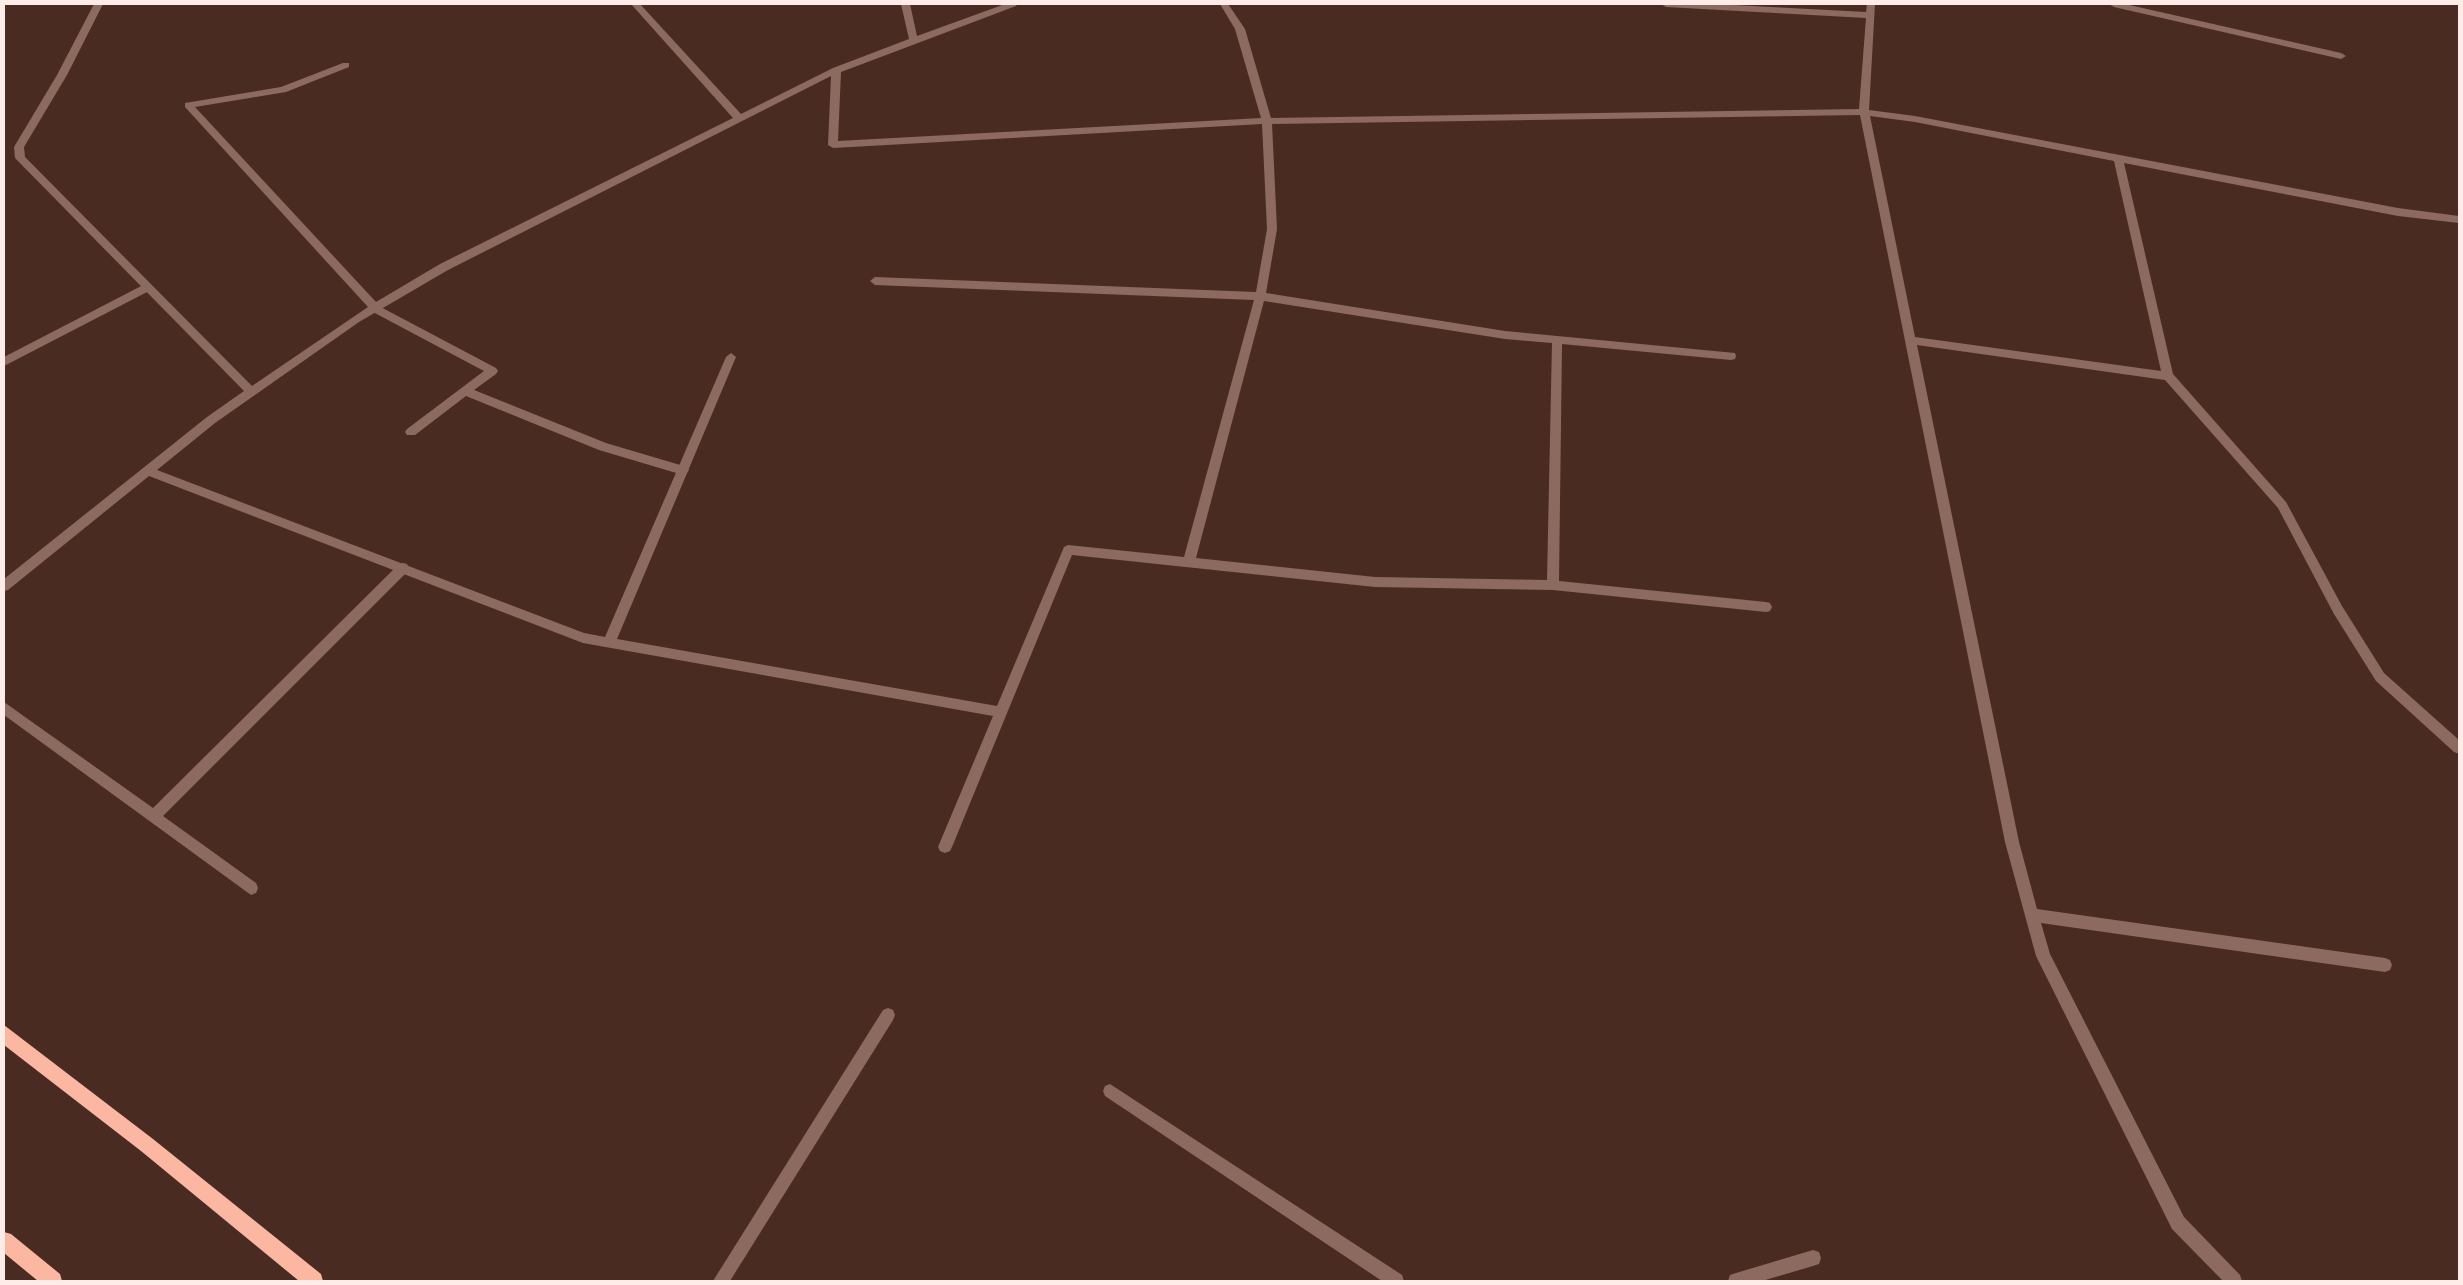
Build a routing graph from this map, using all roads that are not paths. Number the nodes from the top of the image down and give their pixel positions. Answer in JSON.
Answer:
{"nodes":[{"id":1,"x":98,"y":4,"type":"edge"},
{"id":2,"x":635,"y":4,"type":"edge"},
{"id":3,"x":905,"y":4,"type":"edge"},
{"id":4,"x":1013,"y":4,"type":"edge"},
{"id":5,"x":1224,"y":4,"type":"edge"},
{"id":6,"x":1666,"y":4,"type":"edge"},
{"id":7,"x":2114,"y":4,"type":"edge"},
{"id":8,"x":1871,"y":9,"type":"edge"},
{"id":9,"x":914,"y":41,"type":"junction"},
{"id":10,"x":2341,"y":56,"type":"dead end"},
{"id":11,"x":346,"y":65,"type":"dead end"},
{"id":12,"x":836,"y":70,"type":"junction"},
{"id":13,"x":1864,"y":112,"type":"junction"},
{"id":14,"x":740,"y":119,"type":"junction"},
{"id":15,"x":1267,"y":121,"type":"junction"},
{"id":16,"x":2118,"y":158,"type":"junction"},
{"id":17,"x":2459,"y":220,"type":"edge"},
{"id":18,"x":875,"y":281,"type":"dead end"},
{"id":19,"x":147,"y":287,"type":"junction"},
{"id":20,"x":1259,"y":296,"type":"junction"},
{"id":21,"x":375,"y":308,"type":"junction"},
{"id":22,"x":1557,"y":340,"type":"junction"},
{"id":23,"x":1910,"y":340,"type":"junction"},
{"id":24,"x":731,"y":356,"type":"dead end"},
{"id":25,"x":1731,"y":356,"type":"dead end"},
{"id":26,"x":4,"y":362,"type":"edge"},
{"id":27,"x":2168,"y":376,"type":"junction"},
{"id":28,"x":465,"y":391,"type":"junction"},
{"id":29,"x":251,"y":392,"type":"junction"},
{"id":30,"x":411,"y":432,"type":"dead end"},
{"id":31,"x":682,"y":470,"type":"junction"},
{"id":32,"x":148,"y":471,"type":"junction"},
{"id":33,"x":1189,"y":562,"type":"junction"},
{"id":34,"x":403,"y":568,"type":"junction"},
{"id":35,"x":1552,"y":585,"type":"junction"},
{"id":36,"x":4,"y":586,"type":"edge"},
{"id":37,"x":1766,"y":607,"type":"dead end"},
{"id":38,"x":609,"y":642,"type":"junction"},
{"id":39,"x":4,"y":708,"type":"edge"},
{"id":40,"x":1001,"y":712,"type":"junction"},
{"id":41,"x":2459,"y":748,"type":"edge"},
{"id":42,"x":153,"y":817,"type":"junction"},
{"id":43,"x":945,"y":847,"type":"dead end"},
{"id":44,"x":251,"y":888,"type":"dead end"},
{"id":45,"x":2032,"y":915,"type":"junction"},
{"id":46,"x":2385,"y":965,"type":"dead end"},
{"id":47,"x":888,"y":1015,"type":"dead end"},
{"id":48,"x":4,"y":1034,"type":"edge"},
{"id":49,"x":1110,"y":1091,"type":"dead end"},
{"id":50,"x":4,"y":1241,"type":"edge"},
{"id":51,"x":1813,"y":1258,"type":"dead end"},
{"id":52,"x":54,"y":1281,"type":"edge"},
{"id":53,"x":314,"y":1281,"type":"edge"},
{"id":54,"x":721,"y":1281,"type":"edge"},
{"id":55,"x":1396,"y":1281,"type":"edge"},
{"id":56,"x":1736,"y":1281,"type":"edge"},
{"id":57,"x":2234,"y":1281,"type":"edge"}],
"edges":[{"from":1,"to":19,"type":"street"},
{"from":2,"to":14,"type":"street"},
{"from":3,"to":9,"type":"street"},
{"from":4,"to":9,"type":"street"},
{"from":5,"to":15,"type":"street"},
{"from":6,"to":8,"type":"street"},
{"from":7,"to":10,"type":"street"},
{"from":8,"to":13,"type":"street"},
{"from":9,"to":12,"type":"street"},
{"from":11,"to":21,"type":"street"},
{"from":12,"to":14,"type":"street"},
{"from":12,"to":15,"type":"street"},
{"from":13,"to":15,"type":"street"},
{"from":13,"to":16,"type":"street"},
{"from":13,"to":23,"type":"street"},
{"from":14,"to":21,"type":"street"},
{"from":15,"to":20,"type":"street"},
{"from":16,"to":17,"type":"street"},
{"from":16,"to":27,"type":"street"},
{"from":18,"to":20,"type":"street"},
{"from":19,"to":26,"type":"street"},
{"from":19,"to":29,"type":"street"},
{"from":20,"to":22,"type":"street"},
{"from":20,"to":33,"type":"street"},
{"from":21,"to":28,"type":"street"},
{"from":21,"to":29,"type":"street"},
{"from":22,"to":25,"type":"street"},
{"from":22,"to":35,"type":"street"},
{"from":23,"to":27,"type":"street"},
{"from":23,"to":45,"type":"street"},
{"from":24,"to":31,"type":"street"},
{"from":27,"to":41,"type":"street"},
{"from":28,"to":30,"type":"street"},
{"from":28,"to":31,"type":"street"},
{"from":29,"to":32,"type":"street"},
{"from":31,"to":38,"type":"street"},
{"from":32,"to":34,"type":"street"},
{"from":32,"to":36,"type":"street"},
{"from":33,"to":35,"type":"street"},
{"from":33,"to":40,"type":"street"},
{"from":34,"to":38,"type":"street"},
{"from":34,"to":42,"type":"street"},
{"from":35,"to":37,"type":"street"},
{"from":38,"to":40,"type":"street"},
{"from":39,"to":42,"type":"street"},
{"from":40,"to":43,"type":"street"},
{"from":42,"to":44,"type":"street"},
{"from":45,"to":46,"type":"street"},
{"from":45,"to":57,"type":"street"},
{"from":47,"to":54,"type":"street"},
{"from":48,"to":53,"type":"highway"},
{"from":49,"to":55,"type":"street"},
{"from":50,"to":52,"type":"highway"},
{"from":51,"to":56,"type":"street"}]}
